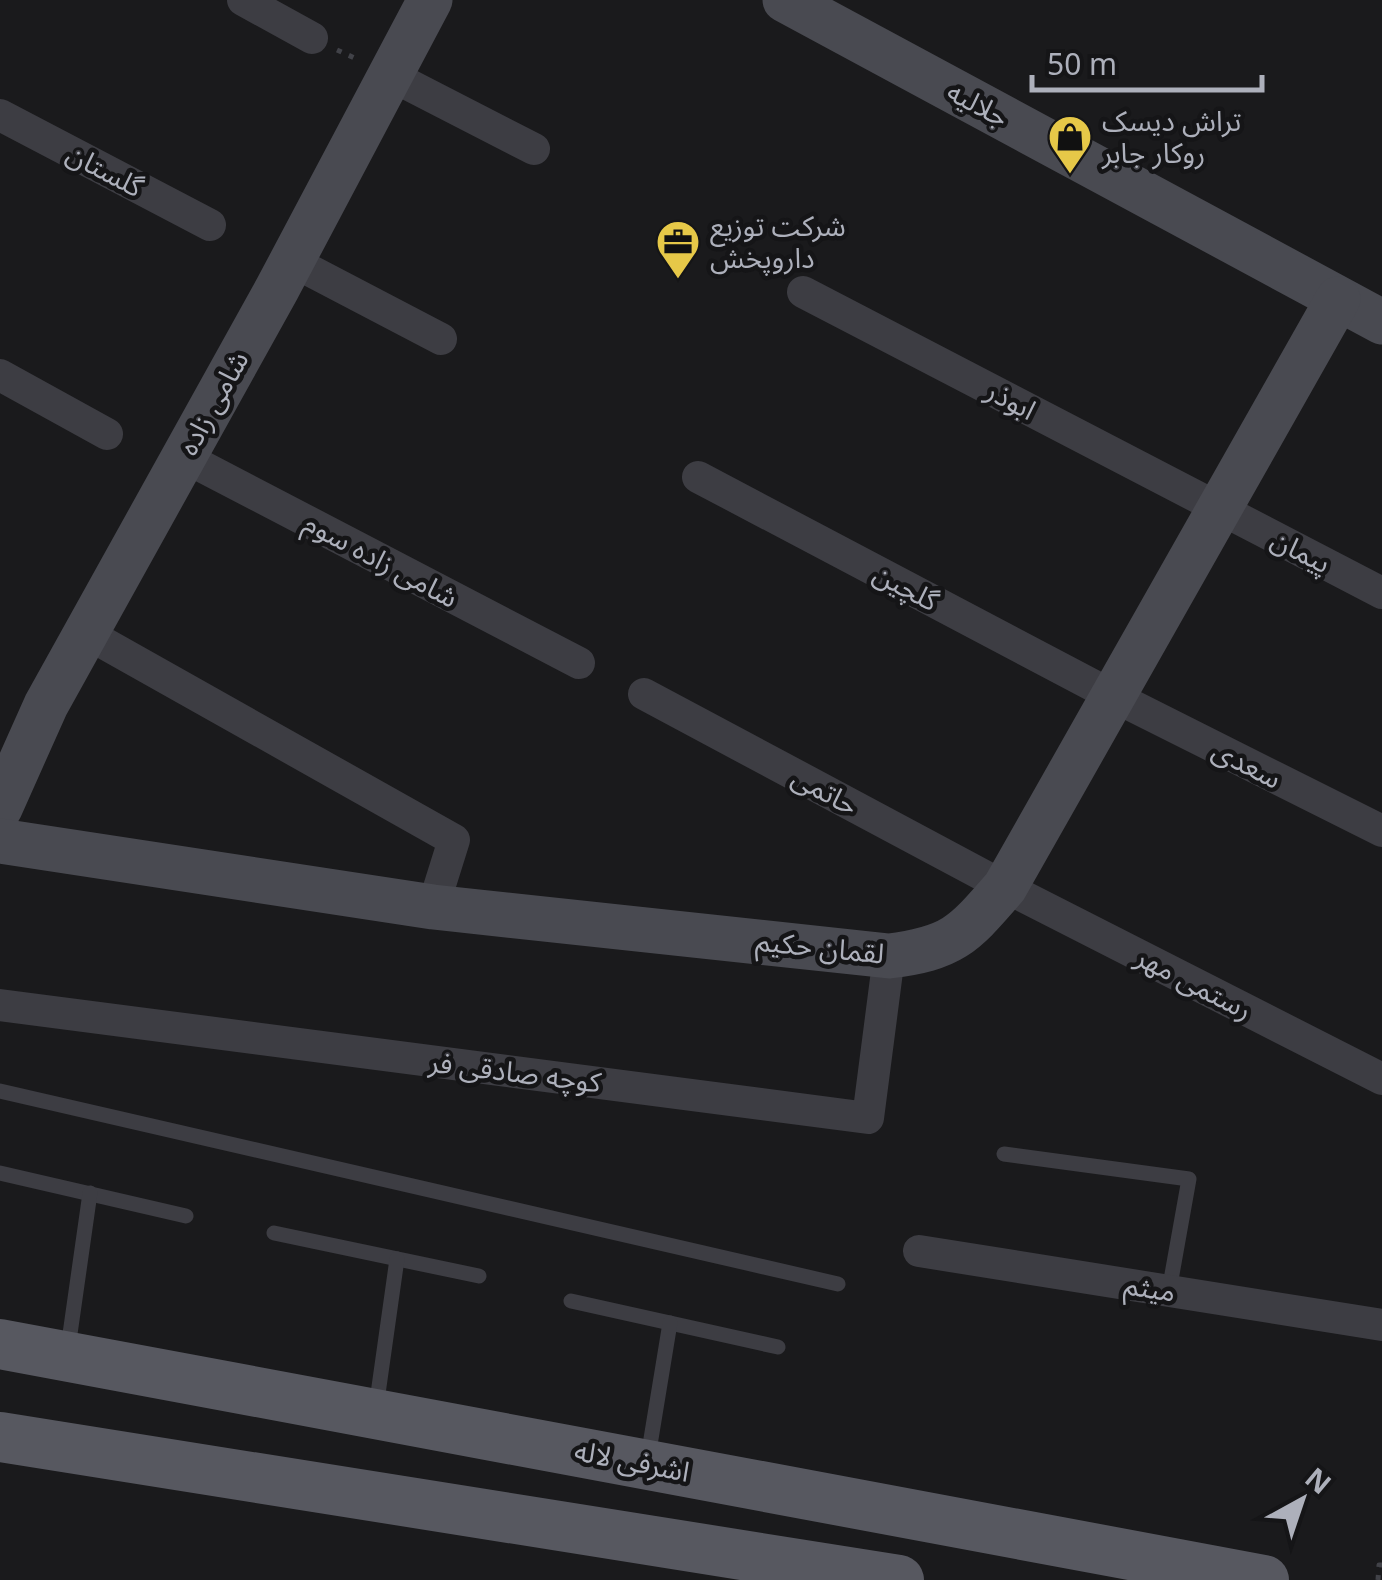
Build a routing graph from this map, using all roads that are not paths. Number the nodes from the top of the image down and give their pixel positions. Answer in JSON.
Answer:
{"nodes":[{"id":1,"x":243,"y":0,"type":"edge"},
{"id":2,"x":430,"y":0,"type":"edge"},
{"id":3,"x":806,"y":5,"type":"edge"},
{"id":4,"x":312,"y":38,"type":"road end"},
{"id":5,"x":390,"y":75,"type":"junction"},
{"id":6,"x":0,"y":115,"type":"edge"},
{"id":7,"x":534,"y":149,"type":"dead end"},
{"id":8,"x":210,"y":225,"type":"dead end"},
{"id":9,"x":292,"y":261,"type":"junction"},
{"id":10,"x":803,"y":292,"type":"dead end"},
{"id":11,"x":1338,"y":298,"type":"junction"},
{"id":12,"x":1382,"y":322,"type":"edge"},
{"id":13,"x":442,"y":339,"type":"dead end"},
{"id":14,"x":0,"y":375,"type":"edge"},
{"id":15,"x":108,"y":434,"type":"dead end"},
{"id":16,"x":184,"y":456,"type":"junction"},
{"id":17,"x":698,"y":478,"type":"dead end"},
{"id":18,"x":1219,"y":508,"type":"junction"},
{"id":19,"x":1382,"y":593,"type":"edge"},
{"id":20,"x":86,"y":633,"type":"junction"},
{"id":21,"x":579,"y":663,"type":"dead end"},
{"id":22,"x":644,"y":694,"type":"dead end"},
{"id":23,"x":1113,"y":696,"type":"junction"},
{"id":24,"x":0,"y":808,"type":"edge"},
{"id":25,"x":1382,"y":832,"type":"edge"},
{"id":26,"x":0,"y":841,"type":"edge"},
{"id":27,"x":1005,"y":887,"type":"junction"},
{"id":28,"x":433,"y":907,"type":"junction"},
{"id":29,"x":889,"y":956,"type":"junction"},
{"id":30,"x":0,"y":1005,"type":"edge"},
{"id":31,"x":1382,"y":1079,"type":"edge"},
{"id":32,"x":0,"y":1091,"type":"edge"},
{"id":33,"x":1004,"y":1154,"type":"dead end"},
{"id":34,"x":0,"y":1173,"type":"edge"},
{"id":35,"x":90,"y":1194,"type":"junction"},
{"id":36,"x":186,"y":1216,"type":"dead end"},
{"id":37,"x":274,"y":1233,"type":"dead end"},
{"id":38,"x":919,"y":1252,"type":"dead end"},
{"id":39,"x":398,"y":1259,"type":"junction"},
{"id":40,"x":479,"y":1276,"type":"dead end"},
{"id":41,"x":838,"y":1284,"type":"dead end"},
{"id":42,"x":1169,"y":1292,"type":"junction"},
{"id":43,"x":571,"y":1301,"type":"dead end"},
{"id":44,"x":670,"y":1323,"type":"junction"},
{"id":45,"x":1382,"y":1325,"type":"edge"},
{"id":46,"x":0,"y":1344,"type":"edge"},
{"id":47,"x":778,"y":1347,"type":"dead end"},
{"id":48,"x":67,"y":1356,"type":"junction"},
{"id":49,"x":375,"y":1413,"type":"junction"},
{"id":50,"x":0,"y":1437,"type":"edge"},
{"id":51,"x":647,"y":1464,"type":"junction"},
{"id":52,"x":800,"y":1571,"type":"edge"},
{"id":53,"x":899,"y":1580,"type":"edge"},
{"id":54,"x":1264,"y":1580,"type":"edge"}],
"edges":[{"from":1,"to":4,"type":"street"},
{"from":2,"to":5,"type":"street","name":"شامی زاده"},
{"from":3,"to":11,"type":"street","name":"جلالیه"},
{"from":5,"to":7,"type":"street"},
{"from":5,"to":9,"type":"street","name":"شامی زاده"},
{"from":6,"to":8,"type":"street","name":"گلستان"},
{"from":9,"to":13,"type":"street"},
{"from":9,"to":16,"type":"street","name":"شامی زاده"},
{"from":10,"to":18,"type":"street","name":"ابوذر"},
{"from":11,"to":12,"type":"street","name":"جلالیه"},
{"from":11,"to":18,"type":"street","name":"لقمان حکیم"},
{"from":14,"to":15,"type":"street"},
{"from":16,"to":20,"type":"street","name":"شامی زاده"},
{"from":16,"to":21,"type":"street","name":"شامی زاده سوم"},
{"from":17,"to":23,"type":"street","name":"گلچین"},
{"from":18,"to":19,"type":"street","name":"پیمان"},
{"from":18,"to":23,"type":"street","name":"لقمان حکیم"},
{"from":20,"to":24,"type":"street","name":"شامی زاده"},
{"from":20,"to":28,"type":"street"},
{"from":22,"to":27,"type":"street","name":"حاتمی"},
{"from":23,"to":25,"type":"street","name":"سعدی"},
{"from":23,"to":27,"type":"street","name":"لقمان حکیم"},
{"from":26,"to":28,"type":"street","name":"لقمان حکیم"},
{"from":27,"to":29,"type":"street","name":"لقمان حکیم"},
{"from":27,"to":31,"type":"street","name":"رستمی مهر"},
{"from":28,"to":29,"type":"street","name":"لقمان حکیم"},
{"from":29,"to":30,"type":"street","name":"کوچه صادقی فر"},
{"from":32,"to":41,"type":"lane"},
{"from":33,"to":42,"type":"lane"},
{"from":34,"to":35,"type":"lane"},
{"from":35,"to":36,"type":"lane"},
{"from":35,"to":48,"type":"lane"},
{"from":37,"to":39,"type":"lane"},
{"from":38,"to":42,"type":"street","name":"میثم"},
{"from":39,"to":40,"type":"lane"},
{"from":39,"to":49,"type":"lane"},
{"from":42,"to":45,"type":"street","name":"میثم"},
{"from":43,"to":44,"type":"lane"},
{"from":44,"to":47,"type":"lane"},
{"from":44,"to":51,"type":"lane"},
{"from":46,"to":48,"type":"main road","name":"اشرفی لاله"},
{"from":48,"to":49,"type":"main road","name":"اشرفی لاله"},
{"from":49,"to":51,"type":"main road","name":"اشرفی لاله"},
{"from":50,"to":52,"type":"main road"},
{"from":51,"to":54,"type":"main road","name":"اشرفی لاله"},
{"from":52,"to":53,"type":"main road"}]}
